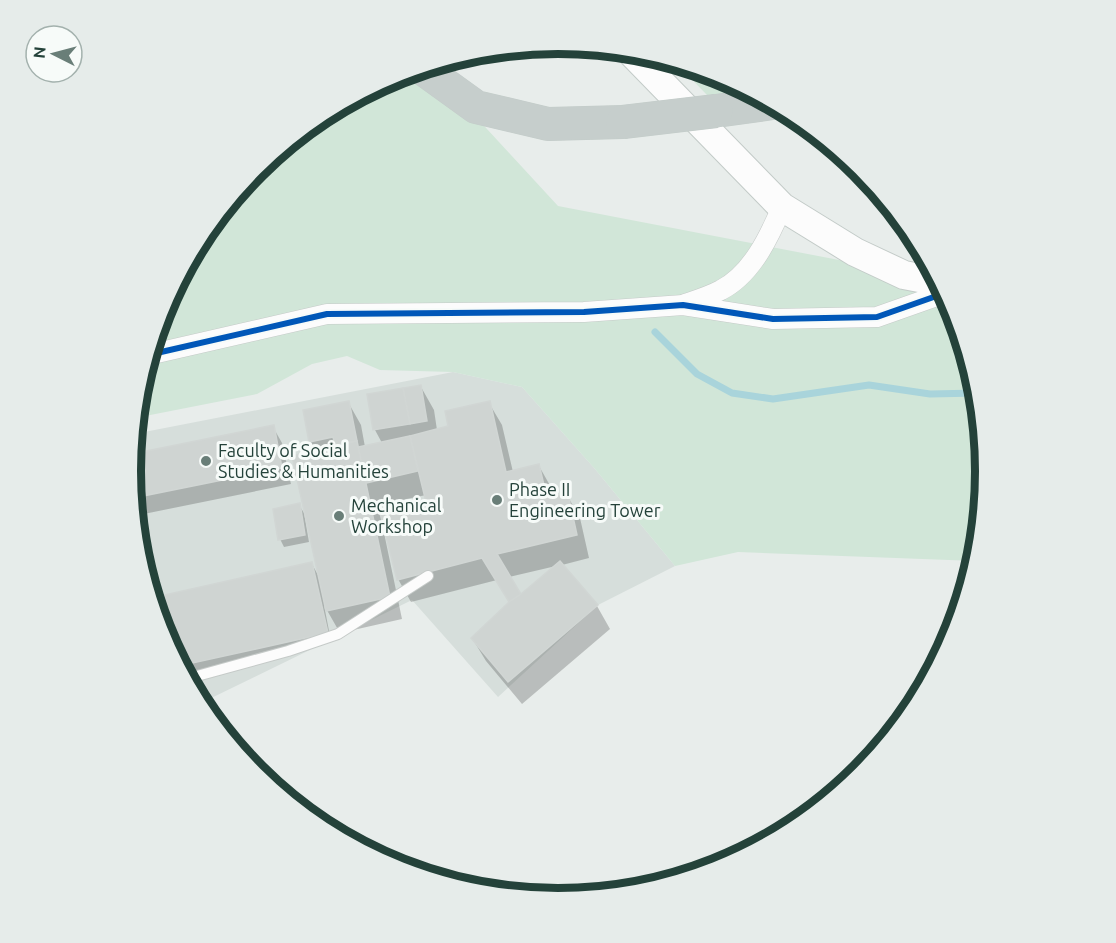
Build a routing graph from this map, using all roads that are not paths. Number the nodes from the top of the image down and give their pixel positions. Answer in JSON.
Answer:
{"nodes":[{"id":1,"x":641,"y":62,"type":"edge"},
{"id":2,"x":430,"y":74,"type":"edge"},
{"id":3,"x":759,"y":106,"type":"edge"},
{"id":4,"x":782,"y":207,"type":"junction"},
{"id":5,"x":928,"y":280,"type":"edge"},
{"id":6,"x":936,"y":296,"type":"edge"},
{"id":7,"x":683,"y":305,"type":"junction"},
{"id":8,"x":158,"y":353,"type":"edge"},
{"id":9,"x":428,"y":576,"type":"dead end"},
{"id":10,"x":194,"y":677,"type":"edge"}],
"edges":[{"from":1,"to":4,"type":"main road"},
{"from":2,"to":3,"type":"highway","bridge":true},
{"from":4,"to":5,"type":"main road"},
{"from":4,"to":7,"type":"street"},
{"from":6,"to":7,"type":"street"},
{"from":7,"to":8,"type":"street"},
{"from":9,"to":10,"type":"lane"}]}
